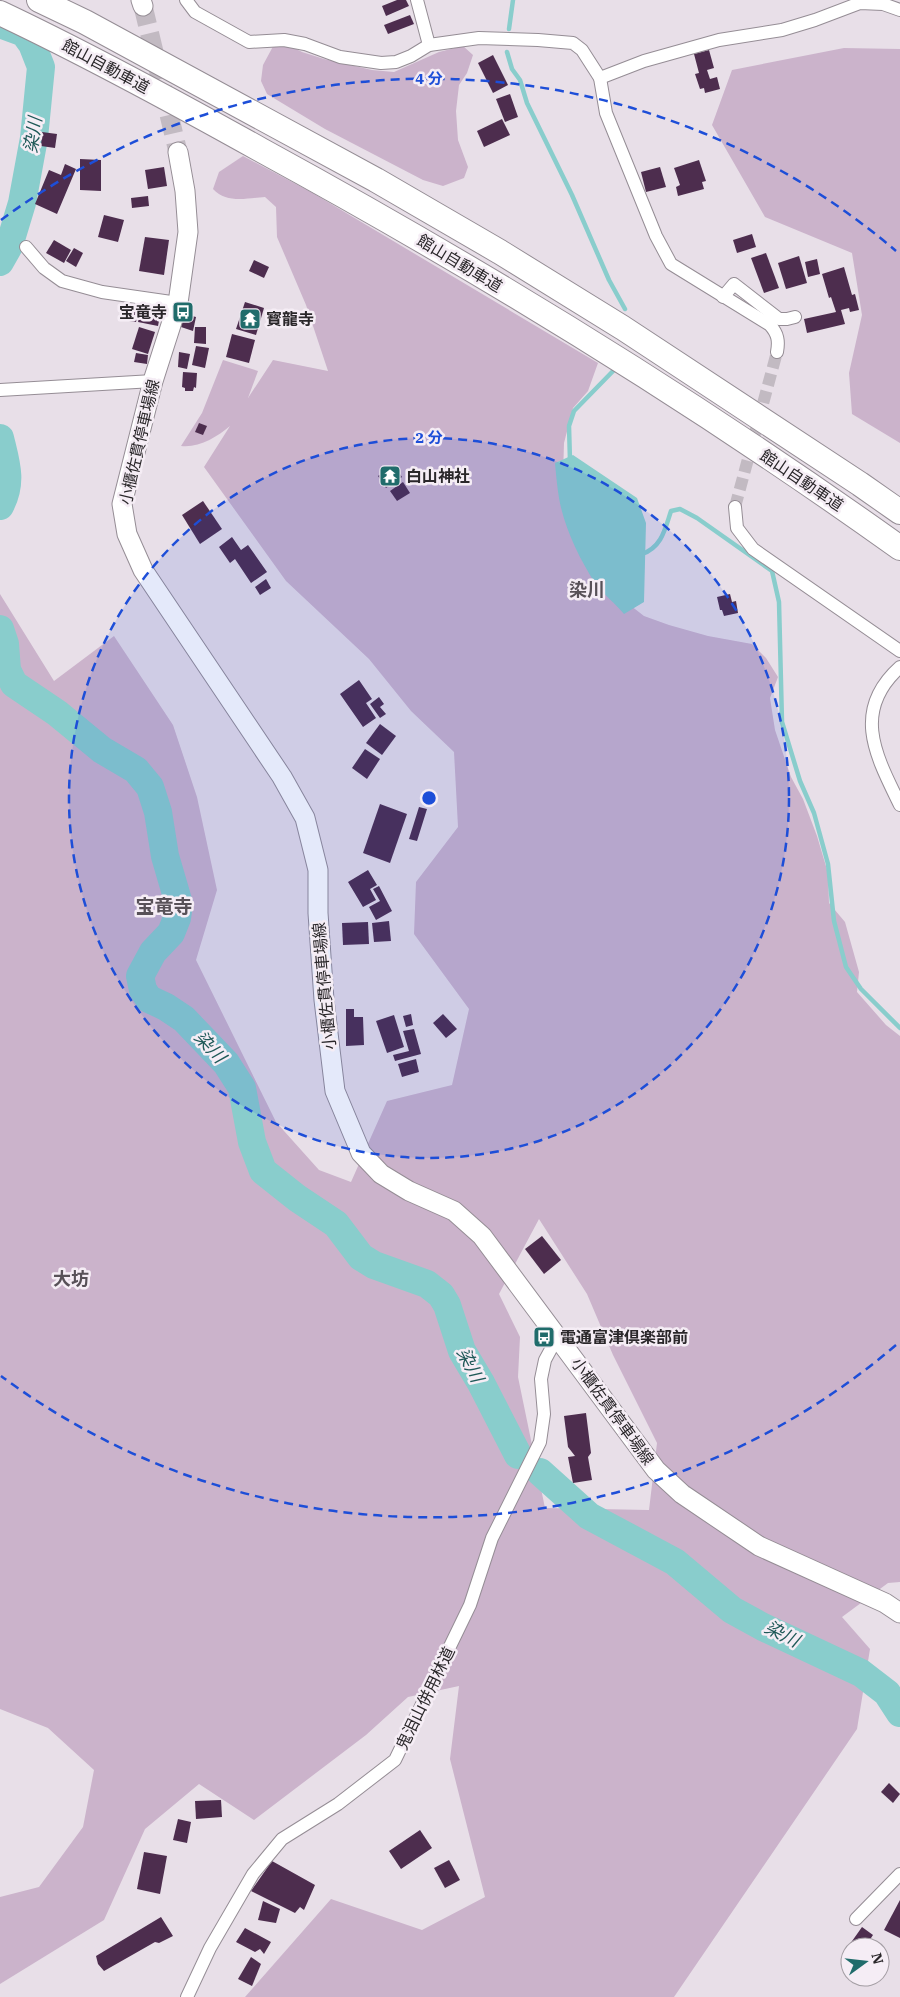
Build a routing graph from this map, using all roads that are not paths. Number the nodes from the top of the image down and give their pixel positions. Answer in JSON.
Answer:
{"nodes":[{"id":1,"x":39,"y":0,"type":"edge"},
{"id":2,"x":186,"y":0,"type":"edge"},
{"id":3,"x":417,"y":0,"type":"edge"},
{"id":4,"x":900,"y":10,"type":"edge"},
{"id":5,"x":0,"y":13,"type":"edge"},
{"id":6,"x":429,"y":45,"type":"junction"},
{"id":7,"x":600,"y":78,"type":"junction"},
{"id":8,"x":178,"y":152,"type":"tunnel mouth"},
{"id":9,"x":26,"y":247,"type":"dead end"},
{"id":10,"x":723,"y":297,"type":"junction"},
{"id":11,"x":178,"y":303,"type":"junction"},
{"id":12,"x":795,"y":317,"type":"dead end"},
{"id":13,"x":777,"y":352,"type":"tunnel mouth"},
{"id":14,"x":153,"y":381,"type":"junction"},
{"id":15,"x":0,"y":390,"type":"edge"},
{"id":16,"x":735,"y":507,"type":"tunnel mouth"},
{"id":17,"x":900,"y":512,"type":"edge"},
{"id":18,"x":900,"y":548,"type":"edge"},
{"id":19,"x":900,"y":651,"type":"edge"},
{"id":20,"x":900,"y":667,"type":"edge"},
{"id":21,"x":900,"y":805,"type":"edge"},
{"id":22,"x":558,"y":1336,"type":"junction"},
{"id":23,"x":900,"y":1613,"type":"edge"},
{"id":24,"x":900,"y":1874,"type":"edge"},
{"id":25,"x":856,"y":1919,"type":"dead end"},
{"id":26,"x":187,"y":1997,"type":"edge"}],
"edges":[{"from":1,"to":17,"type":"highway","name":"館山自動車道"},
{"from":2,"to":6,"type":"street"},
{"from":3,"to":6,"type":"street"},
{"from":4,"to":7,"type":"street"},
{"from":5,"to":18,"type":"highway","name":"館山自動車道"},
{"from":6,"to":7,"type":"street"},
{"from":7,"to":10,"type":"street"},
{"from":8,"to":11,"type":"main road","name":"小櫃佐貫停車場線"},
{"from":9,"to":11,"type":"street"},
{"from":10,"to":12,"type":"street"},
{"from":10,"to":13,"type":"street"},
{"from":11,"to":14,"type":"main road","name":"小櫃佐貫停車場線"},
{"from":14,"to":15,"type":"street"},
{"from":14,"to":22,"type":"main road","name":"小櫃佐貫停車場線"},
{"from":16,"to":19,"type":"street"},
{"from":20,"to":21,"type":"street"},
{"from":22,"to":23,"type":"main road","name":"小櫃佐貫停車場線"},
{"from":22,"to":26,"type":"street","name":"鬼泪山併用林道"},
{"from":24,"to":25,"type":"street"}]}
